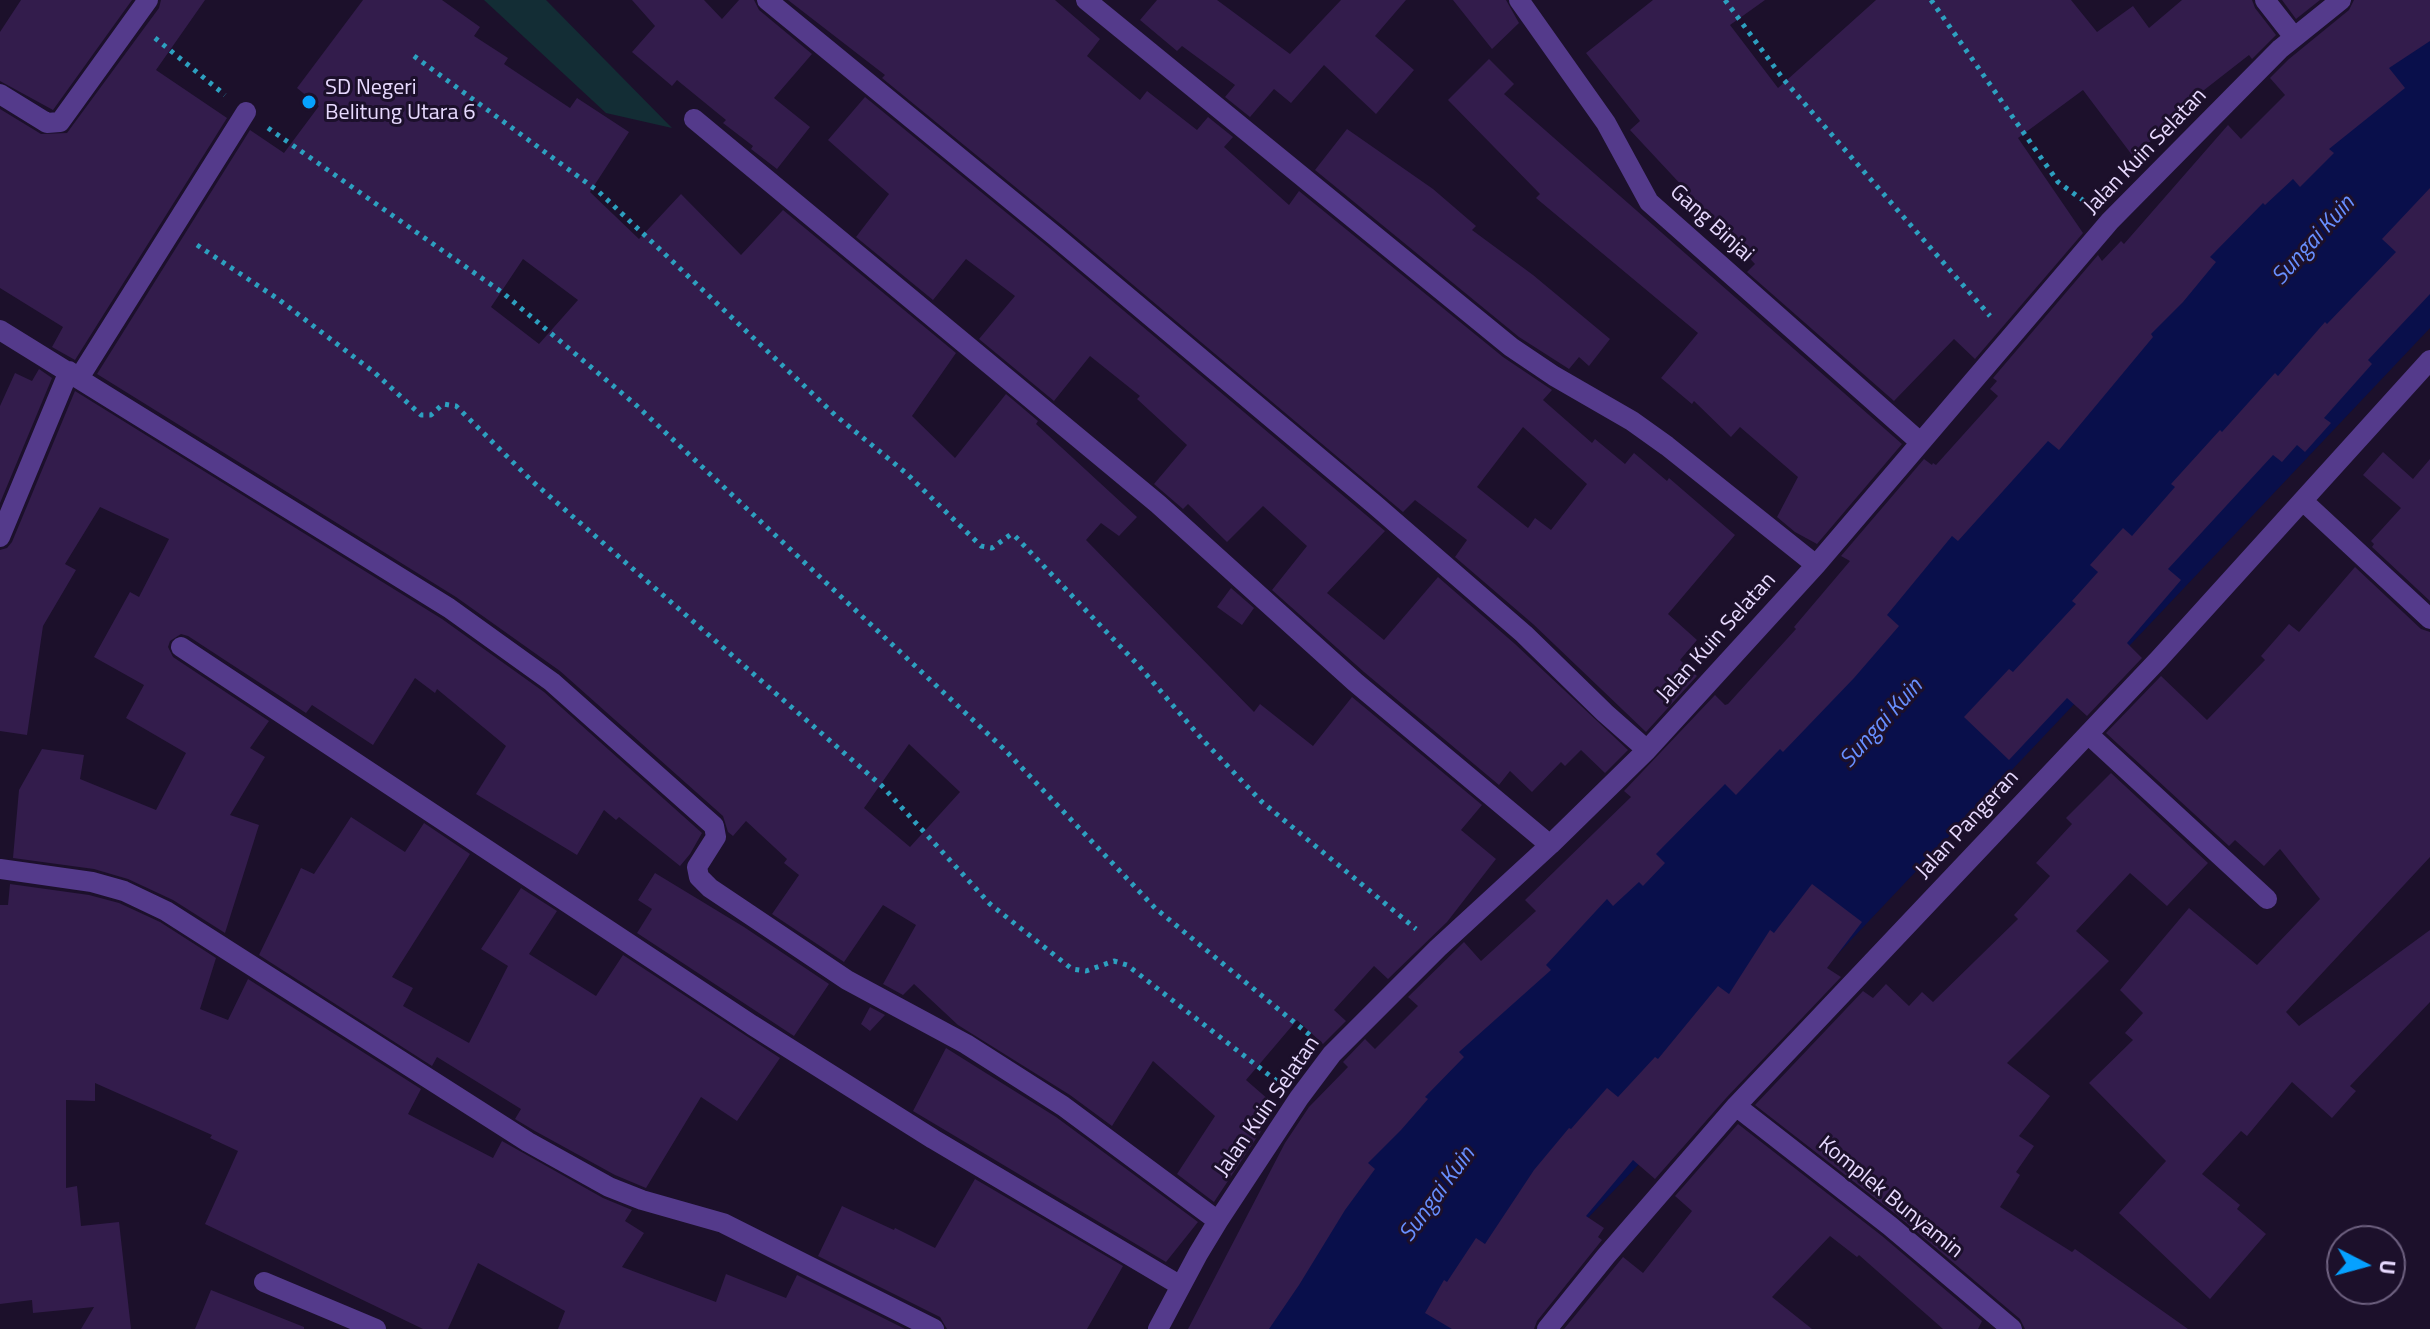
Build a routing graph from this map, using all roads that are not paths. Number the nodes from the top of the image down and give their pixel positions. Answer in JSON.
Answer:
{"nodes":[{"id":1,"x":148,"y":0,"type":"edge"},
{"id":2,"x":767,"y":0,"type":"edge"},
{"id":3,"x":1086,"y":0,"type":"edge"},
{"id":4,"x":1519,"y":0,"type":"edge"},
{"id":5,"x":2265,"y":0,"type":"edge"},
{"id":6,"x":2341,"y":0,"type":"edge"},
{"id":7,"x":2294,"y":37,"type":"junction"},
{"id":8,"x":0,"y":94,"type":"edge"},
{"id":9,"x":246,"y":112,"type":"road end"},
{"id":10,"x":694,"y":119,"type":"dead end"},
{"id":11,"x":0,"y":330,"type":"edge"},
{"id":12,"x":2430,"y":360,"type":"edge"},
{"id":13,"x":74,"y":374,"type":"junction"},
{"id":14,"x":1920,"y":442,"type":"junction"},
{"id":15,"x":2303,"y":501,"type":"junction"},
{"id":16,"x":0,"y":537,"type":"edge"},
{"id":17,"x":1816,"y":565,"type":"junction"},
{"id":18,"x":2430,"y":619,"type":"edge"},
{"id":19,"x":181,"y":647,"type":"dead end"},
{"id":20,"x":2088,"y":734,"type":"junction"},
{"id":21,"x":1647,"y":750,"type":"junction"},
{"id":22,"x":1550,"y":845,"type":"junction"},
{"id":23,"x":0,"y":869,"type":"edge"},
{"id":24,"x":2267,"y":899,"type":"dead end"},
{"id":25,"x":1736,"y":1106,"type":"junction"},
{"id":26,"x":1218,"y":1221,"type":"junction"},
{"id":27,"x":264,"y":1282,"type":"dead end"},
{"id":28,"x":1181,"y":1286,"type":"junction"},
{"id":29,"x":376,"y":1329,"type":"edge"},
{"id":30,"x":934,"y":1329,"type":"edge"},
{"id":31,"x":1158,"y":1329,"type":"edge"},
{"id":32,"x":1547,"y":1329,"type":"edge"},
{"id":33,"x":2012,"y":1329,"type":"edge"}],
"edges":[{"from":1,"to":8,"type":"street"},
{"from":2,"to":21,"type":"street"},
{"from":3,"to":17,"type":"street"},
{"from":4,"to":14,"type":"street","name":"Gang Binjai"},
{"from":5,"to":7,"type":"street"},
{"from":6,"to":7,"type":"street","name":"Jalan Kuin Selatan"},
{"from":7,"to":14,"type":"street","name":"Jalan Kuin Selatan"},
{"from":9,"to":13,"type":"street"},
{"from":10,"to":22,"type":"street"},
{"from":11,"to":13,"type":"street"},
{"from":12,"to":15,"type":"street","name":"Jalan Pangeran"},
{"from":13,"to":16,"type":"street"},
{"from":13,"to":26,"type":"street"},
{"from":14,"to":17,"type":"street","name":"Jalan Kuin Selatan"},
{"from":15,"to":18,"type":"street"},
{"from":15,"to":20,"type":"street","name":"Jalan Pangeran"},
{"from":17,"to":21,"type":"street","name":"Jalan Kuin Selatan"},
{"from":19,"to":28,"type":"street"},
{"from":20,"to":24,"type":"street"},
{"from":20,"to":25,"type":"street","name":"Jalan Pangeran"},
{"from":21,"to":22,"type":"street","name":"Jalan Kuin Selatan"},
{"from":22,"to":26,"type":"street","name":"Jalan Kuin Selatan"},
{"from":23,"to":30,"type":"street"},
{"from":25,"to":32,"type":"street","name":"Jalan Pangeran"},
{"from":25,"to":33,"type":"street","name":"Komplek Bunyamin"},
{"from":26,"to":28,"type":"street","name":"Jalan Kuin Selatan"},
{"from":27,"to":29,"type":"street"},
{"from":28,"to":31,"type":"street","name":"Jalan Kuin Selatan"}]}
